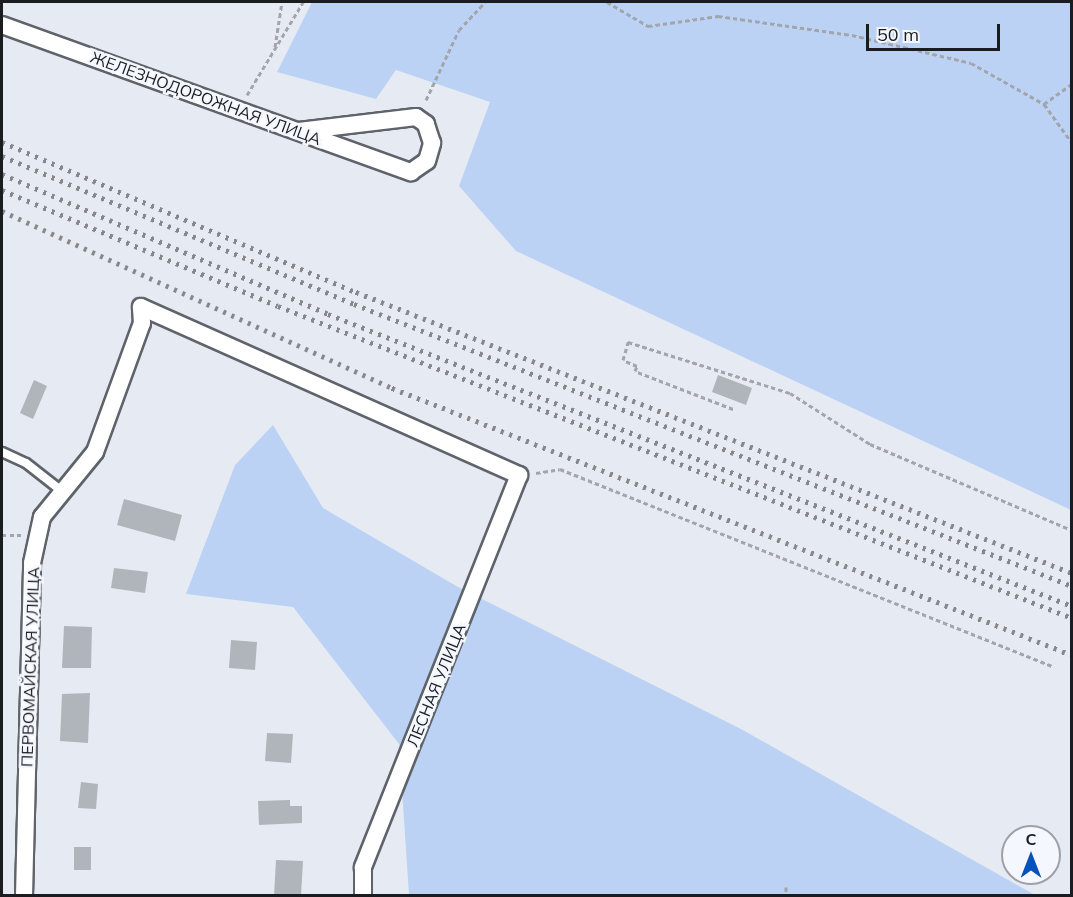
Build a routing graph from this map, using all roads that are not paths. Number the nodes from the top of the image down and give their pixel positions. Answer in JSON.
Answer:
{"nodes":[{"id":1,"x":2,"y":25,"type":"edge"},
{"id":2,"x":299,"y":132,"type":"junction"},
{"id":3,"x":2,"y":452,"type":"edge"},
{"id":4,"x":519,"y":475,"type":"joint"},
{"id":5,"x":63,"y":492,"type":"junction"},
{"id":6,"x":24,"y":896,"type":"edge"},
{"id":7,"x":363,"y":896,"type":"edge"}],
"edges":[{"from":1,"to":2,"type":"street","name":"ЖЕЛЕЗНОДОРОЖНАЯ УЛИЦА"},
{"from":2,"to":2,"type":"street","name":"ЖЕЛЕЗНОДОРОЖНАЯ УЛИЦА"},
{"from":3,"to":5,"type":"lane"},
{"from":4,"to":5,"type":"street","name":"ПЕРВОМАЙСКАЯ УЛИЦА"},
{"from":4,"to":7,"type":"street","name":"ЛЕСНАЯ УЛИЦА"},
{"from":5,"to":6,"type":"street","name":"ПЕРВОМАЙСКАЯ УЛИЦА"}]}
